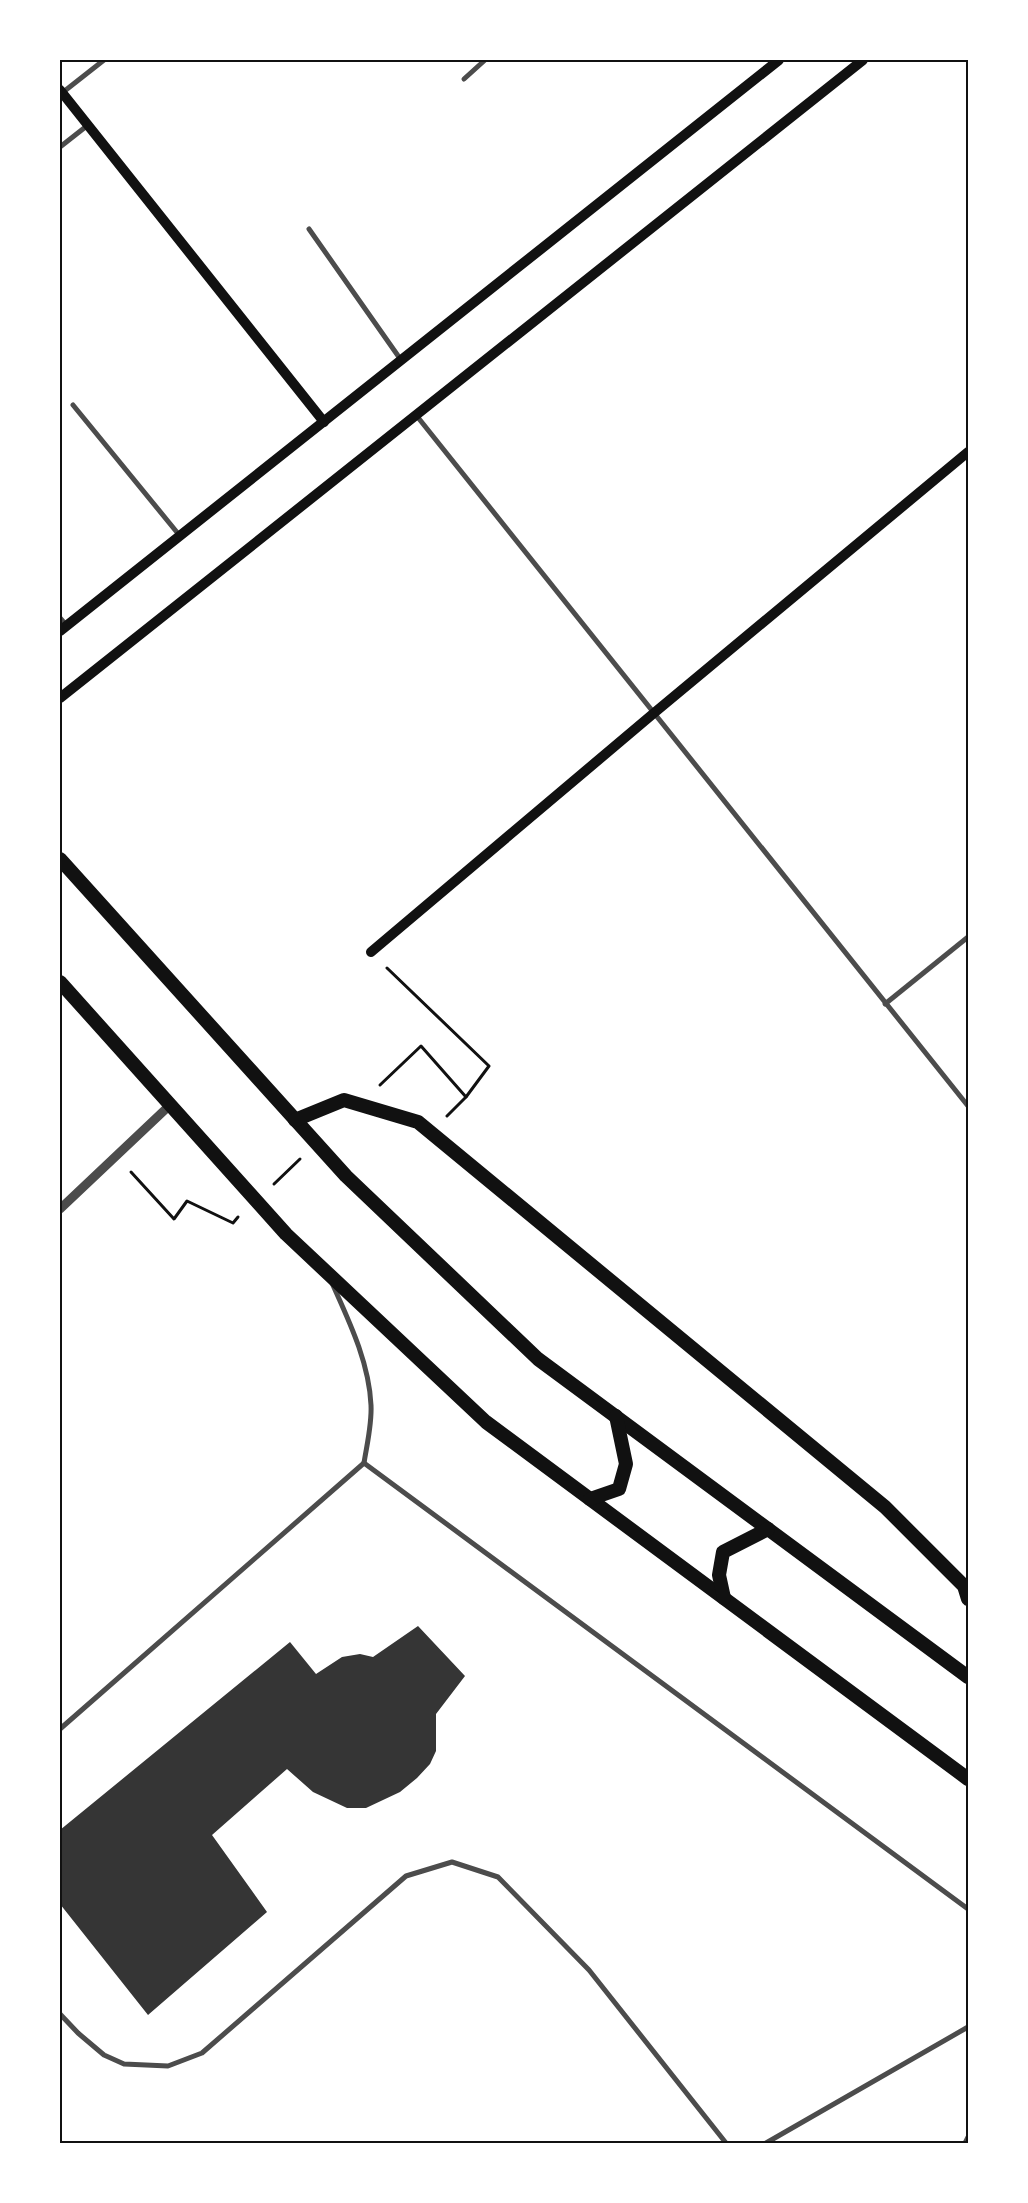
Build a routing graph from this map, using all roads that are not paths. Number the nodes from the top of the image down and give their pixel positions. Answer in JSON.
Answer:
{"nodes":[{"id":1,"x":104,"y":60,"type":"edge"},
{"id":2,"x":485,"y":60,"type":"edge"},
{"id":3,"x":779,"y":60,"type":"edge"},
{"id":4,"x":863,"y":60,"type":"edge"},
{"id":5,"x":464,"y":79,"type":"dead end"},
{"id":6,"x":61,"y":91,"type":"edge"},
{"id":7,"x":88,"y":124,"type":"junction"},
{"id":8,"x":60,"y":147,"type":"edge"},
{"id":9,"x":309,"y":228,"type":"dead end"},
{"id":10,"x":401,"y":360,"type":"junction"},
{"id":11,"x":73,"y":405,"type":"dead end"},
{"id":12,"x":416,"y":415,"type":"junction"},
{"id":13,"x":324,"y":422,"type":"junction"},
{"id":14,"x":968,"y":452,"type":"edge"},
{"id":15,"x":180,"y":536,"type":"junction"},
{"id":16,"x":62,"y":625,"type":"edge"},
{"id":17,"x":60,"y":698,"type":"edge"},
{"id":18,"x":654,"y":713,"type":"junction"},
{"id":19,"x":60,"y":859,"type":"edge"},
{"id":20,"x":968,"y":937,"type":"edge"},
{"id":21,"x":371,"y":952,"type":"road end"},
{"id":22,"x":60,"y":982,"type":"edge"},
{"id":23,"x":885,"y":1004,"type":"junction"},
{"id":24,"x":170,"y":1105,"type":"junction"},
{"id":25,"x":968,"y":1106,"type":"edge"},
{"id":26,"x":295,"y":1120,"type":"junction"},
{"id":27,"x":60,"y":1210,"type":"edge"},
{"id":28,"x":327,"y":1272,"type":"junction"},
{"id":29,"x":616,"y":1416,"type":"junction"},
{"id":30,"x":364,"y":1462,"type":"junction"},
{"id":31,"x":590,"y":1499,"type":"junction"},
{"id":32,"x":768,"y":1529,"type":"junction"},
{"id":33,"x":724,"y":1598,"type":"junction"},
{"id":34,"x":968,"y":1599,"type":"edge"},
{"id":35,"x":968,"y":1677,"type":"edge"},
{"id":36,"x":60,"y":1729,"type":"edge"},
{"id":37,"x":968,"y":1779,"type":"edge"},
{"id":38,"x":968,"y":1909,"type":"edge"},
{"id":39,"x":60,"y":2014,"type":"edge"},
{"id":40,"x":968,"y":2027,"type":"edge"},
{"id":41,"x":968,"y":2137,"type":"edge"},
{"id":42,"x":726,"y":2143,"type":"edge"},
{"id":43,"x":766,"y":2143,"type":"edge"},
{"id":44,"x":965,"y":2143,"type":"edge"}],
"edges":[{"from":1,"to":6,"type":"street"},
{"from":2,"to":5,"type":"street"},
{"from":3,"to":10,"type":"main road"},
{"from":4,"to":12,"type":"main road"},
{"from":6,"to":7,"type":"main road"},
{"from":7,"to":8,"type":"street"},
{"from":7,"to":13,"type":"main road"},
{"from":9,"to":10,"type":"street"},
{"from":10,"to":13,"type":"main road"},
{"from":11,"to":15,"type":"street"},
{"from":12,"to":17,"type":"main road"},
{"from":12,"to":18,"type":"street"},
{"from":13,"to":15,"type":"main road"},
{"from":14,"to":18,"type":"main road"},
{"from":15,"to":16,"type":"main road"},
{"from":18,"to":21,"type":"main road"},
{"from":18,"to":23,"type":"street"},
{"from":19,"to":26,"type":"highway"},
{"from":20,"to":23,"type":"street"},
{"from":22,"to":24,"type":"highway"},
{"from":23,"to":25,"type":"street"},
{"from":24,"to":27,"type":"street"},
{"from":24,"to":28,"type":"highway"},
{"from":26,"to":29,"type":"highway"},
{"from":26,"to":34,"type":"highway"},
{"from":28,"to":30,"type":"street"},
{"from":28,"to":31,"type":"highway"},
{"from":29,"to":31,"type":"highway"},
{"from":29,"to":32,"type":"highway"},
{"from":30,"to":36,"type":"street"},
{"from":30,"to":38,"type":"street"},
{"from":31,"to":33,"type":"highway"},
{"from":32,"to":33,"type":"highway"},
{"from":32,"to":35,"type":"highway"},
{"from":33,"to":37,"type":"highway"},
{"from":39,"to":42,"type":"street"},
{"from":40,"to":43,"type":"street"},
{"from":41,"to":44,"type":"street"}]}
